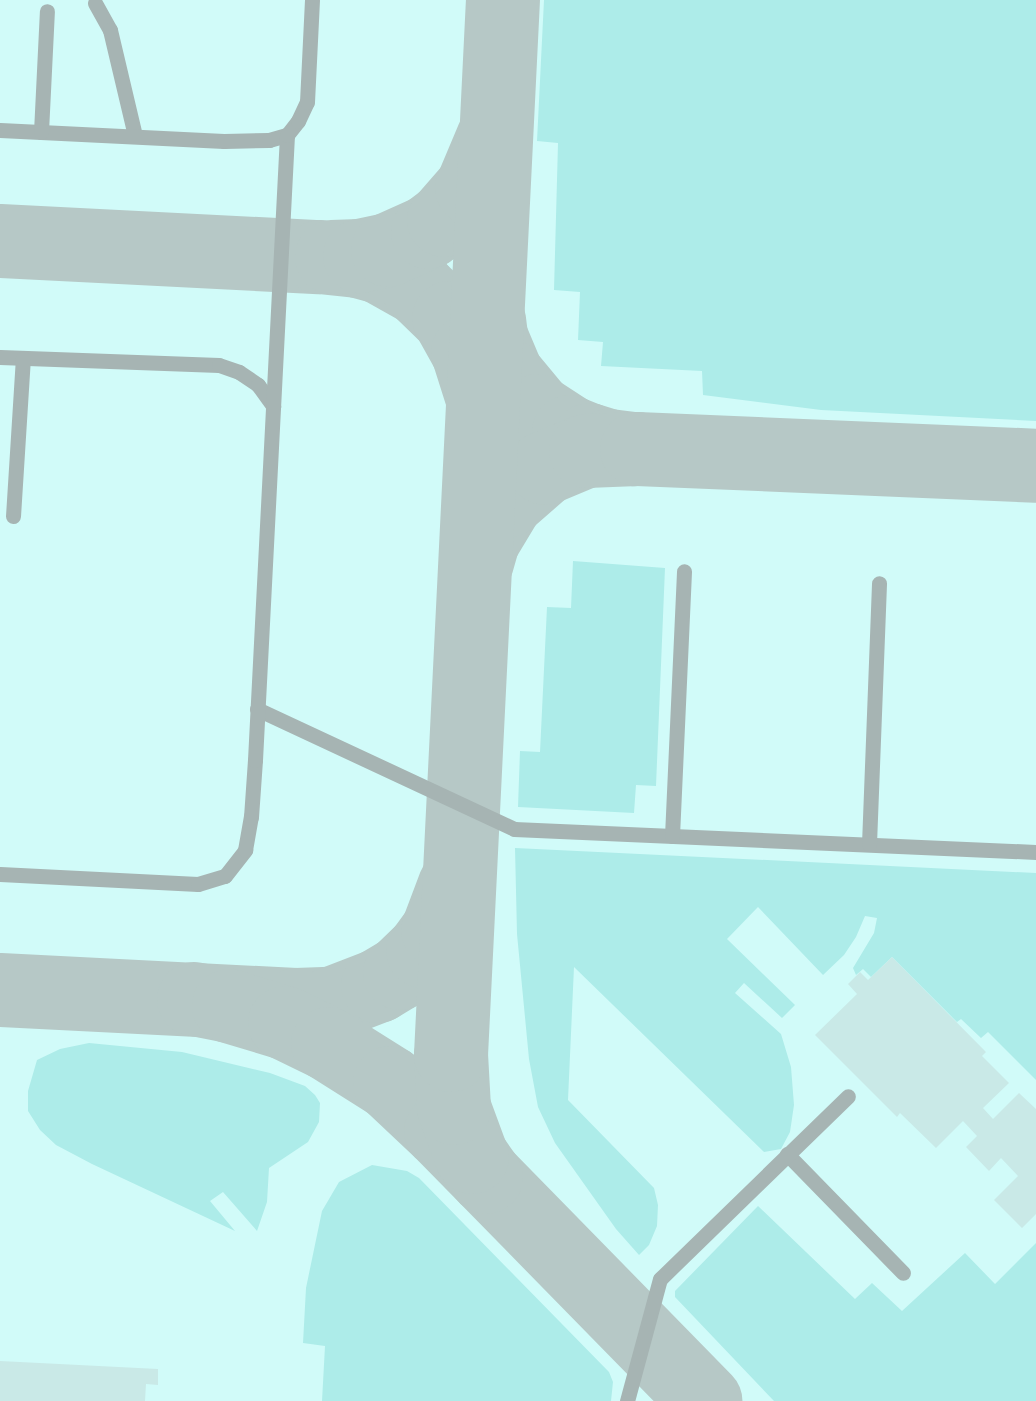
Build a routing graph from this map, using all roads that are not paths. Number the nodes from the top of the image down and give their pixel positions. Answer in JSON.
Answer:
{"nodes":[{"id":1,"x":312,"y":0,"type":"edge"},
{"id":2,"x":95,"y":3,"type":"dead end"},
{"id":3,"x":47,"y":11,"type":"dead end"},
{"id":4,"x":0,"y":130,"type":"edge"},
{"id":5,"x":41,"y":132,"type":"junction"},
{"id":6,"x":288,"y":135,"type":"junction"},
{"id":7,"x":135,"y":136,"type":"junction"},
{"id":8,"x":0,"y":357,"type":"edge"},
{"id":9,"x":23,"y":358,"type":"junction"},
{"id":10,"x":273,"y":406,"type":"junction"},
{"id":11,"x":13,"y":516,"type":"dead end"},
{"id":12,"x":684,"y":572,"type":"dead end"},
{"id":13,"x":879,"y":584,"type":"dead end"},
{"id":14,"x":257,"y":709,"type":"junction"},
{"id":15,"x":672,"y":836,"type":"junction"},
{"id":16,"x":869,"y":844,"type":"junction"},
{"id":17,"x":1036,"y":852,"type":"edge"},
{"id":18,"x":0,"y":874,"type":"edge"},
{"id":19,"x":849,"y":1096,"type":"dead end"},
{"id":20,"x":787,"y":1154,"type":"junction"},
{"id":21,"x":903,"y":1273,"type":"dead end"},
{"id":22,"x":627,"y":1401,"type":"edge"}],
"edges":[{"from":1,"to":6,"type":"lane"},
{"from":2,"to":7,"type":"lane"},
{"from":3,"to":5,"type":"lane"},
{"from":4,"to":5,"type":"lane"},
{"from":5,"to":7,"type":"lane"},
{"from":6,"to":7,"type":"lane"},
{"from":6,"to":10,"type":"lane"},
{"from":8,"to":9,"type":"lane"},
{"from":9,"to":10,"type":"lane"},
{"from":9,"to":11,"type":"lane"},
{"from":10,"to":14,"type":"lane"},
{"from":12,"to":15,"type":"lane"},
{"from":13,"to":16,"type":"lane"},
{"from":14,"to":15,"type":"lane"},
{"from":14,"to":18,"type":"lane"},
{"from":15,"to":16,"type":"lane"},
{"from":16,"to":17,"type":"lane"},
{"from":19,"to":20,"type":"lane"},
{"from":20,"to":21,"type":"lane"},
{"from":20,"to":22,"type":"lane"}]}
